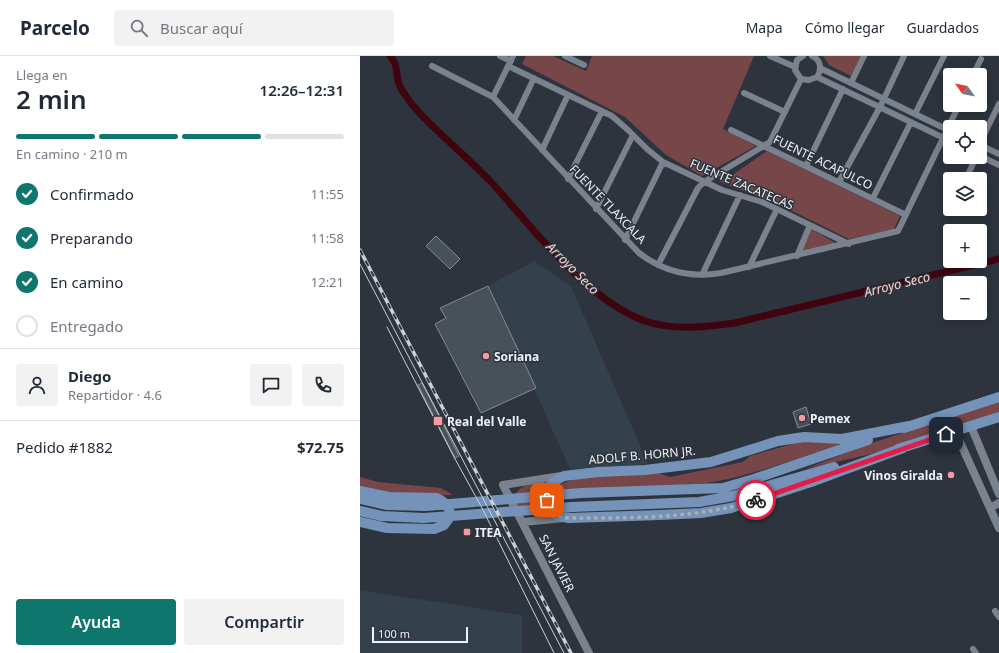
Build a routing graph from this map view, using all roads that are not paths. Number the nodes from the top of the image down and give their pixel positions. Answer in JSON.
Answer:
{"nodes":[{"id":1,"x":500,"y":56,"type":"edge"},
{"id":2,"x":565,"y":56,"type":"edge"},
{"id":3,"x":770,"y":56,"type":"edge"},
{"id":4,"x":812,"y":56,"type":"edge"},
{"id":5,"x":864,"y":56,"type":"edge"},
{"id":6,"x":904,"y":56,"type":"edge"},
{"id":7,"x":944,"y":56,"type":"edge"},
{"id":8,"x":799,"y":57,"type":"edge"},
{"id":9,"x":981,"y":59,"type":"dead end"},
{"id":10,"x":511,"y":61,"type":"edge"},
{"id":11,"x":584,"y":65,"type":"dead end"},
{"id":12,"x":432,"y":66,"type":"dead end"},
{"id":13,"x":795,"y":67,"type":"junction"},
{"id":14,"x":820,"y":68,"type":"junction"},
{"id":15,"x":976,"y":68,"type":"edge"},
{"id":16,"x":816,"y":77,"type":"junction"},
{"id":17,"x":534,"y":78,"type":"junction"},
{"id":18,"x":801,"y":79,"type":"junction"},
{"id":19,"x":851,"y":83,"type":"junction"},
{"id":20,"x":843,"y":89,"type":"junction"},
{"id":21,"x":744,"y":93,"type":"dead end"},
{"id":22,"x":568,"y":95,"type":"junction"},
{"id":23,"x":493,"y":97,"type":"junction"},
{"id":24,"x":884,"y":99,"type":"junction"},
{"id":25,"x":999,"y":104,"type":"edge"},
{"id":26,"x":880,"y":107,"type":"junction"},
{"id":27,"x":602,"y":111,"type":"junction"},
{"id":28,"x":785,"y":112,"type":"junction"},
{"id":29,"x":915,"y":114,"type":"junction"},
{"id":30,"x":514,"y":120,"type":"junction"},
{"id":31,"x":910,"y":122,"type":"junction"},
{"id":32,"x":943,"y":127,"type":"edge"},
{"id":33,"x":987,"y":129,"type":"edge"},
{"id":34,"x":731,"y":130,"type":"dead end"},
{"id":35,"x":633,"y":134,"type":"junction"},
{"id":36,"x":943,"y":138,"type":"joint"},
{"id":37,"x":765,"y":146,"type":"junction"},
{"id":38,"x":987,"y":148,"type":"edge"},
{"id":39,"x":542,"y":150,"type":"junction"},
{"id":40,"x":999,"y":154,"type":"edge"},
{"id":41,"x":987,"y":159,"type":"edge"},
{"id":42,"x":663,"y":162,"type":"junction"},
{"id":43,"x":999,"y":165,"type":"edge"},
{"id":44,"x":806,"y":166,"type":"junction"},
{"id":45,"x":568,"y":179,"type":"junction"},
{"id":46,"x":704,"y":182,"type":"junction"},
{"id":47,"x":839,"y":182,"type":"junction"},
{"id":48,"x":740,"y":195,"type":"junction"},
{"id":49,"x":873,"y":198,"type":"junction"},
{"id":50,"x":596,"y":209,"type":"junction"},
{"id":51,"x":776,"y":209,"type":"junction"},
{"id":52,"x":906,"y":215,"type":"junction"},
{"id":53,"x":810,"y":225,"type":"junction"},
{"id":54,"x":625,"y":240,"type":"junction"},
{"id":55,"x":849,"y":244,"type":"junction"},
{"id":56,"x":797,"y":256,"type":"junction"},
{"id":57,"x":658,"y":265,"type":"junction"},
{"id":58,"x":749,"y":267,"type":"junction"},
{"id":59,"x":702,"y":275,"type":"junction"},
{"id":60,"x":999,"y":397,"type":"edge"},
{"id":61,"x":999,"y":417,"type":"edge"},
{"id":62,"x":909,"y":426,"type":"junction"},
{"id":63,"x":971,"y":426,"type":"junction"},
{"id":64,"x":955,"y":431,"type":"junction"},
{"id":65,"x":903,"y":448,"type":"junction"},
{"id":66,"x":564,"y":476,"type":"junction"},
{"id":67,"x":503,"y":485,"type":"joint"},
{"id":68,"x":360,"y":491,"type":"edge"},
{"id":69,"x":999,"y":494,"type":"edge"},
{"id":70,"x":360,"y":499,"type":"edge"},
{"id":71,"x":999,"y":503,"type":"edge"},
{"id":72,"x":990,"y":508,"type":"junction"},
{"id":73,"x":360,"y":511,"type":"edge"},
{"id":74,"x":569,"y":518,"type":"junction"},
{"id":75,"x":360,"y":522,"type":"edge"},
{"id":76,"x":523,"y":522,"type":"junction"},
{"id":77,"x":999,"y":528,"type":"edge"},
{"id":78,"x":995,"y":610,"type":"dead end"},
{"id":79,"x":999,"y":617,"type":"edge"},
{"id":80,"x":589,"y":653,"type":"edge"}],
"edges":[{"from":1,"to":10,"type":"street","name":"FUENTE ZACATECAS"},
{"from":2,"to":11,"type":"street"},
{"from":3,"to":13,"type":"street"},
{"from":4,"to":14,"type":"street"},
{"from":5,"to":19,"type":"street"},
{"from":6,"to":24,"type":"street"},
{"from":7,"to":29,"type":"street"},
{"from":8,"to":13,"type":"street"},
{"from":9,"to":15,"type":"street"},
{"from":10,"to":17,"type":"street","name":"FUENTE ZACATECAS"},
{"from":10,"to":23,"type":"street"},
{"from":12,"to":23,"type":"street","name":"FUENTE TLAXCALA"},
{"from":13,"to":18,"type":"street"},
{"from":14,"to":16,"type":"street"},
{"from":14,"to":19,"type":"street"},
{"from":16,"to":18,"type":"street"},
{"from":16,"to":20,"type":"street"},
{"from":17,"to":22,"type":"street","name":"FUENTE ZACATECAS"},
{"from":17,"to":30,"type":"street"},
{"from":18,"to":28,"type":"street"},
{"from":19,"to":24,"type":"street"},
{"from":20,"to":26,"type":"street"},
{"from":20,"to":44,"type":"street"},
{"from":21,"to":28,"type":"street"},
{"from":22,"to":27,"type":"street","name":"FUENTE ZACATECAS"},
{"from":22,"to":39,"type":"street"},
{"from":23,"to":30,"type":"street","name":"FUENTE TLAXCALA"},
{"from":24,"to":26,"type":"street"},
{"from":24,"to":29,"type":"street"},
{"from":25,"to":33,"type":"street"},
{"from":26,"to":31,"type":"street"},
{"from":26,"to":47,"type":"street"},
{"from":27,"to":35,"type":"street","name":"FUENTE ZACATECAS"},
{"from":27,"to":45,"type":"street"},
{"from":28,"to":37,"type":"street"},
{"from":29,"to":32,"type":"street"},
{"from":30,"to":39,"type":"street","name":"FUENTE TLAXCALA"},
{"from":31,"to":36,"type":"street"},
{"from":31,"to":49,"type":"street"},
{"from":34,"to":37,"type":"street","name":"FUENTE ACAPULCO"},
{"from":35,"to":42,"type":"street","name":"FUENTE ZACATECAS"},
{"from":35,"to":50,"type":"street"},
{"from":36,"to":52,"type":"street","name":"FUENTE TLAXCALA"},
{"from":37,"to":44,"type":"street","name":"FUENTE ACAPULCO"},
{"from":37,"to":46,"type":"street"},
{"from":38,"to":40,"type":"street"},
{"from":39,"to":45,"type":"street","name":"FUENTE TLAXCALA"},
{"from":41,"to":43,"type":"street"},
{"from":42,"to":46,"type":"street","name":"FUENTE ZACATECAS"},
{"from":42,"to":54,"type":"street"},
{"from":44,"to":47,"type":"street","name":"FUENTE ACAPULCO"},
{"from":45,"to":50,"type":"street","name":"FUENTE TLAXCALA"},
{"from":46,"to":48,"type":"street","name":"FUENTE ZACATECAS"},
{"from":46,"to":57,"type":"street"},
{"from":47,"to":49,"type":"street","name":"FUENTE ACAPULCO"},
{"from":48,"to":51,"type":"street","name":"FUENTE ZACATECAS"},
{"from":48,"to":59,"type":"street"},
{"from":49,"to":52,"type":"street","name":"FUENTE ACAPULCO"},
{"from":50,"to":54,"type":"street","name":"FUENTE TLAXCALA"},
{"from":51,"to":53,"type":"street","name":"FUENTE ZACATECAS"},
{"from":51,"to":58,"type":"street"},
{"from":52,"to":55,"type":"street","name":"FUENTE TLAXCALA"},
{"from":53,"to":55,"type":"street","name":"FUENTE ZACATECAS"},
{"from":53,"to":56,"type":"street"},
{"from":54,"to":57,"type":"street","name":"FUENTE TLAXCALA"},
{"from":55,"to":56,"type":"street","name":"FUENTE TLAXCALA"},
{"from":56,"to":58,"type":"street","name":"FUENTE TLAXCALA"},
{"from":57,"to":59,"type":"street","name":"FUENTE TLAXCALA"},
{"from":58,"to":59,"type":"street","name":"FUENTE TLAXCALA"},
{"from":60,"to":62,"type":"main road"},
{"from":61,"to":63,"type":"main road"},
{"from":62,"to":66,"type":"main road","name":"ADOLF B. HORN JR."},
{"from":62,"to":70,"type":"main road"},
{"from":63,"to":64,"type":"main road"},
{"from":63,"to":69,"type":"street"},
{"from":64,"to":65,"type":"main road"},
{"from":64,"to":72,"type":"street"},
{"from":65,"to":73,"type":"main road"},
{"from":65,"to":74,"type":"main road"},
{"from":66,"to":67,"type":"street","name":"ADOLF B. HORN JR."},
{"from":66,"to":74,"type":"main road"},
{"from":67,"to":76,"type":"street","name":"SAN JAVIER"},
{"from":68,"to":75,"type":"main road"},
{"from":71,"to":72,"type":"street"},
{"from":72,"to":77,"type":"street"},
{"from":74,"to":76,"type":"street"},
{"from":76,"to":80,"type":"street","name":"SAN JAVIER"},
{"from":78,"to":79,"type":"street"}]}
